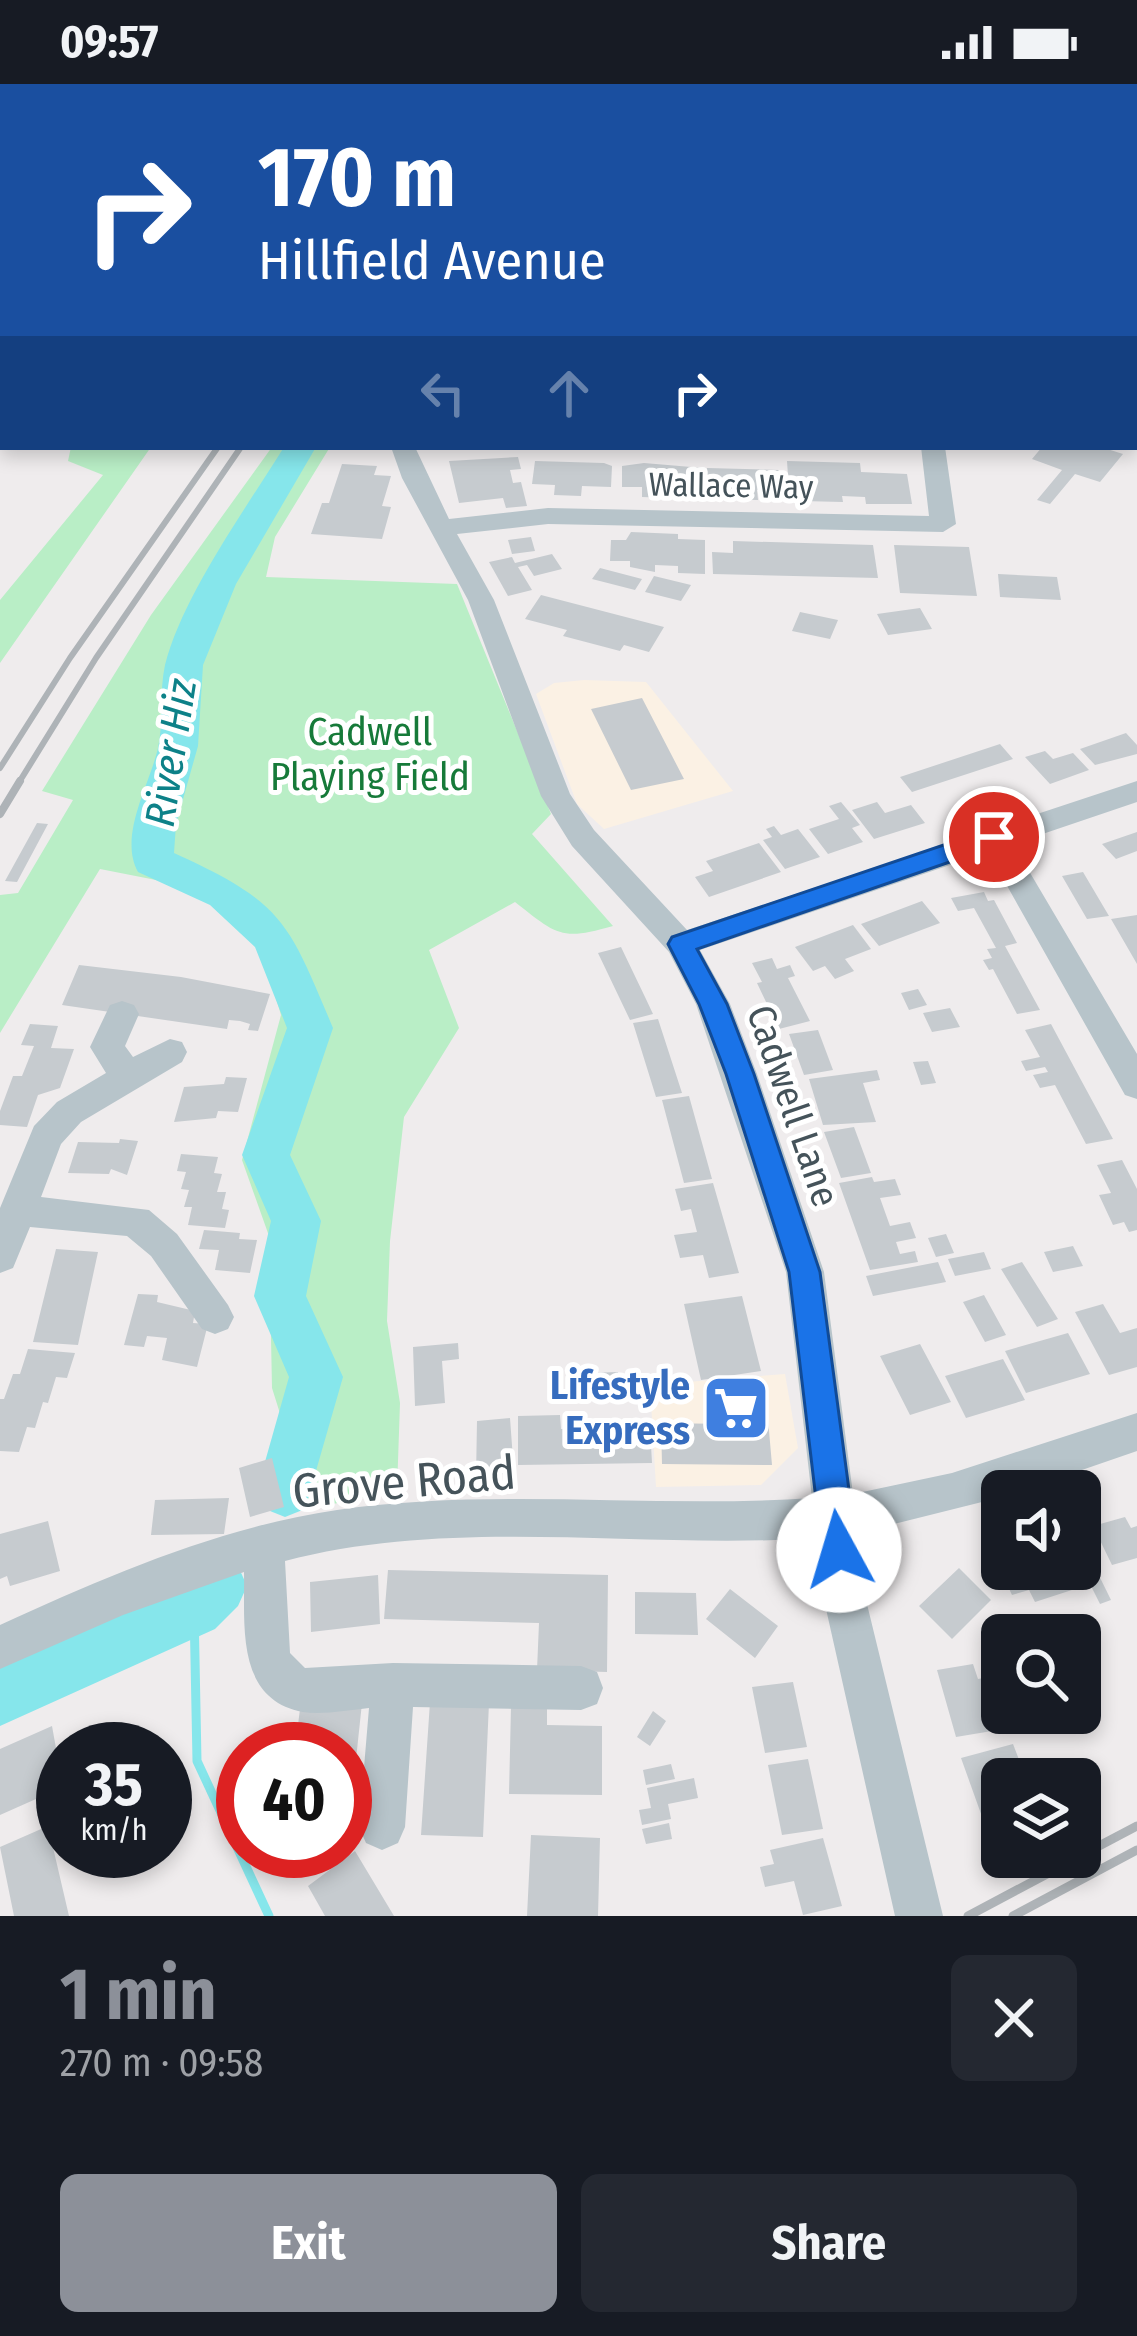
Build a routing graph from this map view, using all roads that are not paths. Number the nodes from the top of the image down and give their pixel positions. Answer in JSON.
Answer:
{"nodes":[{"id":1,"x":405,"y":450,"type":"edge"},
{"id":2,"x":933,"y":450,"type":"edge"},
{"id":3,"x":441,"y":528,"type":"junction"},
{"id":4,"x":1137,"y":791,"type":"edge"},
{"id":5,"x":994,"y":837,"type":"junction"},
{"id":6,"x":681,"y":944,"type":"junction"},
{"id":7,"x":122,"y":1014,"type":"dead end"},
{"id":8,"x":170,"y":1052,"type":"dead end"},
{"id":9,"x":128,"y":1078,"type":"junction"},
{"id":10,"x":1137,"y":1085,"type":"edge"},
{"id":11,"x":16,"y":1210,"type":"junction"},
{"id":12,"x":0,"y":1256,"type":"edge"},
{"id":13,"x":215,"y":1317,"type":"dead end"},
{"id":14,"x":1137,"y":1432,"type":"edge"},
{"id":15,"x":836,"y":1516,"type":"junction"},
{"id":16,"x":264,"y":1548,"type":"junction"},
{"id":17,"x":0,"y":1646,"type":"edge"},
{"id":18,"x":393,"y":1685,"type":"junction"},
{"id":19,"x":581,"y":1688,"type":"dead end"},
{"id":20,"x":382,"y":1827,"type":"dead end"},
{"id":21,"x":919,"y":1916,"type":"edge"}],
"edges":[{"from":1,"to":3,"type":"street","name":"Cadwell Lane"},
{"from":2,"to":3,"type":"street","name":"Wallace Way"},
{"from":3,"to":6,"type":"street","name":"Cadwell Lane"},
{"from":4,"to":5,"type":"street"},
{"from":5,"to":6,"type":"street"},
{"from":5,"to":10,"type":"street"},
{"from":6,"to":15,"type":"street","name":"Cadwell Lane"},
{"from":7,"to":9,"type":"street"},
{"from":8,"to":9,"type":"street"},
{"from":9,"to":11,"type":"street"},
{"from":11,"to":12,"type":"street"},
{"from":11,"to":13,"type":"street"},
{"from":14,"to":15,"type":"street","name":"Grove Road"},
{"from":15,"to":16,"type":"street","name":"Grove Road"},
{"from":15,"to":21,"type":"street","name":"Cadwell Lane"},
{"from":16,"to":17,"type":"street","name":"Grove Road"},
{"from":16,"to":18,"type":"street"},
{"from":18,"to":19,"type":"street"},
{"from":18,"to":20,"type":"street"}]}
